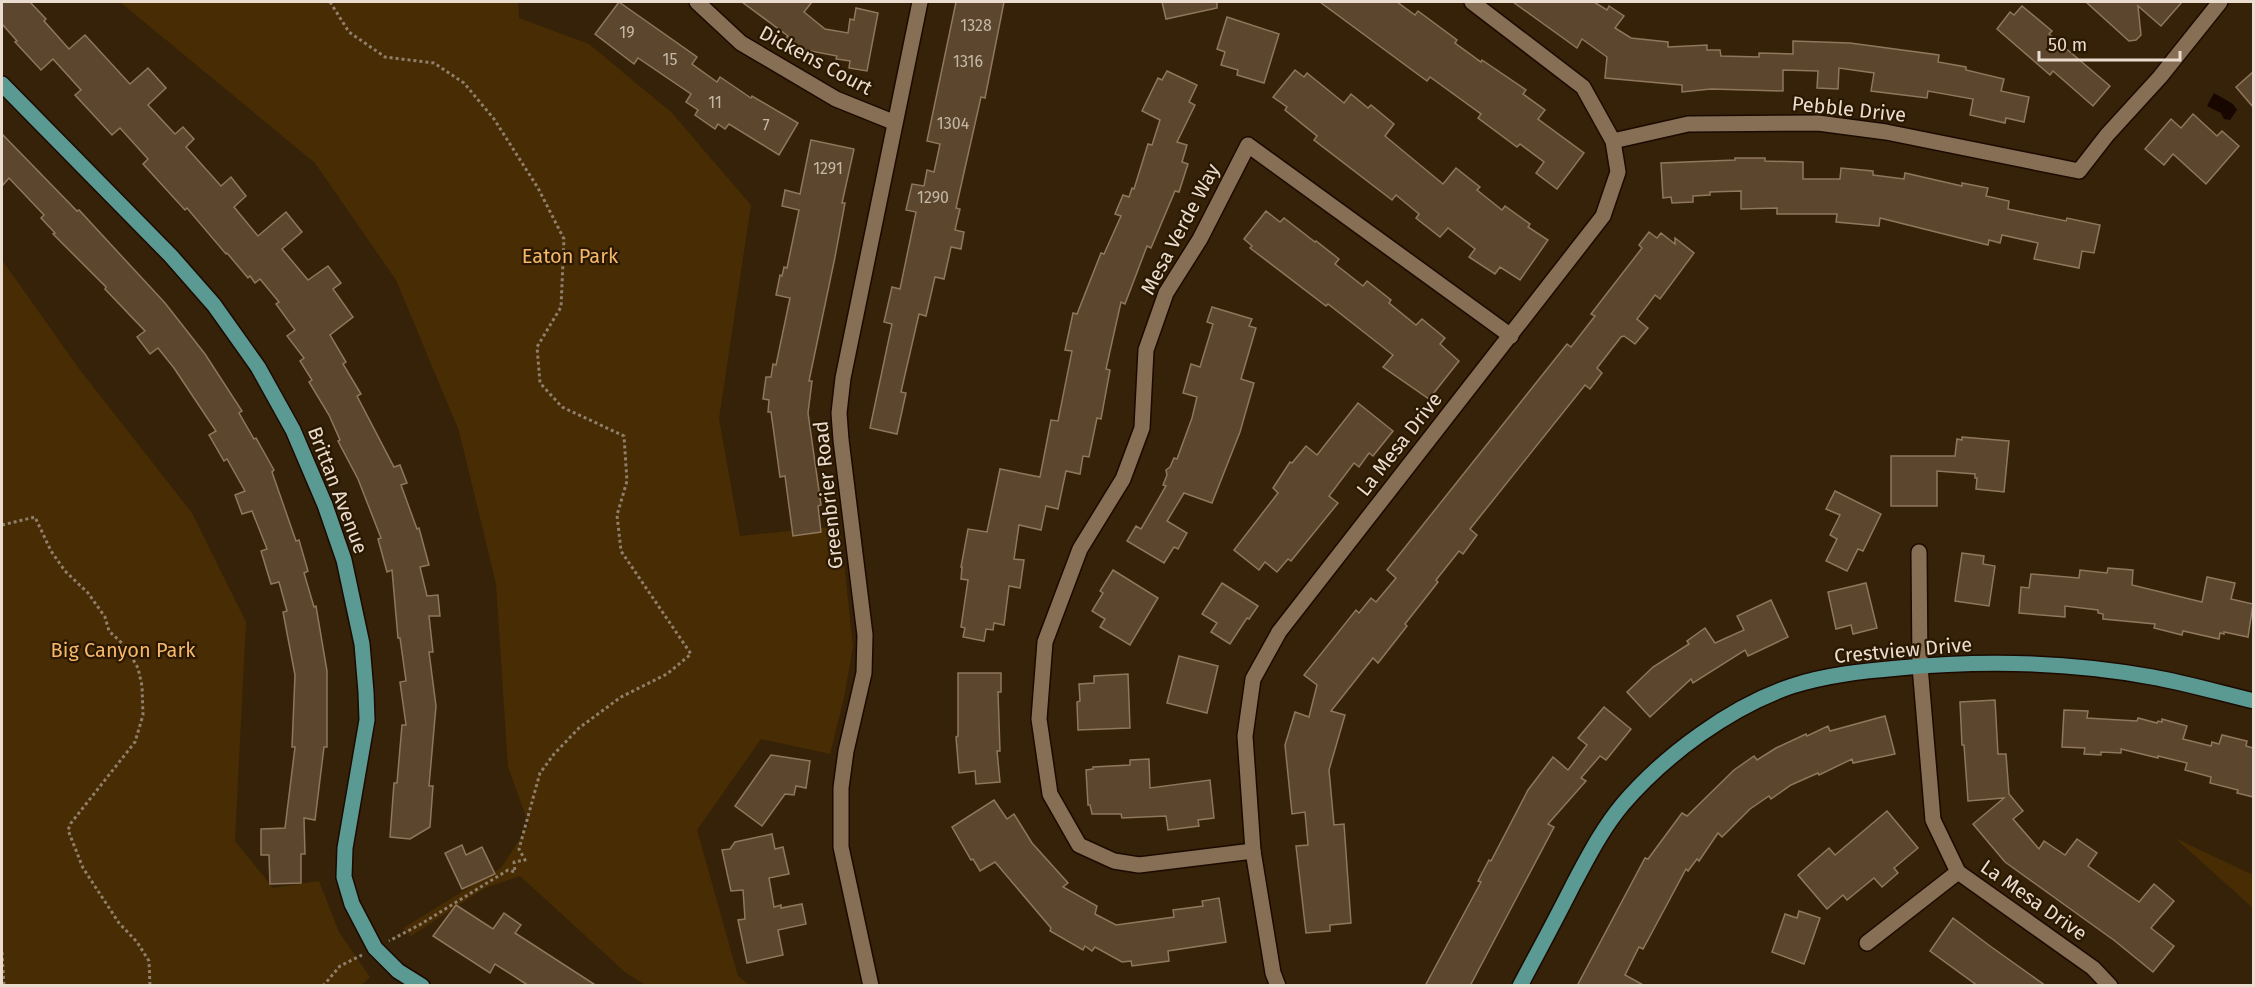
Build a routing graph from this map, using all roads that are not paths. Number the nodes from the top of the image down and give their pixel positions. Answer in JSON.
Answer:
{"nodes":[{"id":1,"x":697,"y":2,"type":"edge"},
{"id":2,"x":920,"y":2,"type":"edge"},
{"id":3,"x":1472,"y":2,"type":"edge"},
{"id":4,"x":2220,"y":2,"type":"edge"},
{"id":5,"x":2,"y":84,"type":"edge"},
{"id":6,"x":894,"y":122,"type":"junction"},
{"id":7,"x":1612,"y":141,"type":"junction"},
{"id":8,"x":1511,"y":336,"type":"junction"},
{"id":9,"x":1919,"y":552,"type":"dead end"},
{"id":10,"x":1920,"y":666,"type":"junction"},
{"id":11,"x":2253,"y":701,"type":"edge"},
{"id":12,"x":1253,"y":851,"type":"junction"},
{"id":13,"x":1958,"y":872,"type":"junction"},
{"id":14,"x":1867,"y":943,"type":"dead end"},
{"id":15,"x":422,"y":986,"type":"edge"},
{"id":16,"x":871,"y":986,"type":"edge"},
{"id":17,"x":1278,"y":986,"type":"edge"},
{"id":18,"x":1520,"y":986,"type":"edge"},
{"id":19,"x":2109,"y":986,"type":"edge"}],
"edges":[{"from":1,"to":6,"type":"street","name":"Dickens Court"},
{"from":2,"to":6,"type":"street","name":"Greenbrier Road"},
{"from":3,"to":7,"type":"street","name":"La Mesa Drive"},
{"from":4,"to":7,"type":"street","name":"Pebble Drive"},
{"from":5,"to":15,"type":"main road","name":"Brittan Avenue"},
{"from":6,"to":16,"type":"street","name":"Greenbrier Road"},
{"from":7,"to":8,"type":"street","name":"La Mesa Drive"},
{"from":8,"to":12,"type":"street","name":"La Mesa Drive"},
{"from":8,"to":12,"type":"street","name":"Mesa Verde Way"},
{"from":9,"to":10,"type":"street","name":"La Mesa Drive"},
{"from":10,"to":11,"type":"main road","name":"Crestview Drive"},
{"from":10,"to":13,"type":"street","name":"La Mesa Drive"},
{"from":10,"to":18,"type":"main road","name":"Crestview Drive"},
{"from":12,"to":17,"type":"street","name":"La Mesa Drive"},
{"from":13,"to":14,"type":"street"},
{"from":13,"to":19,"type":"street","name":"La Mesa Drive"}]}
